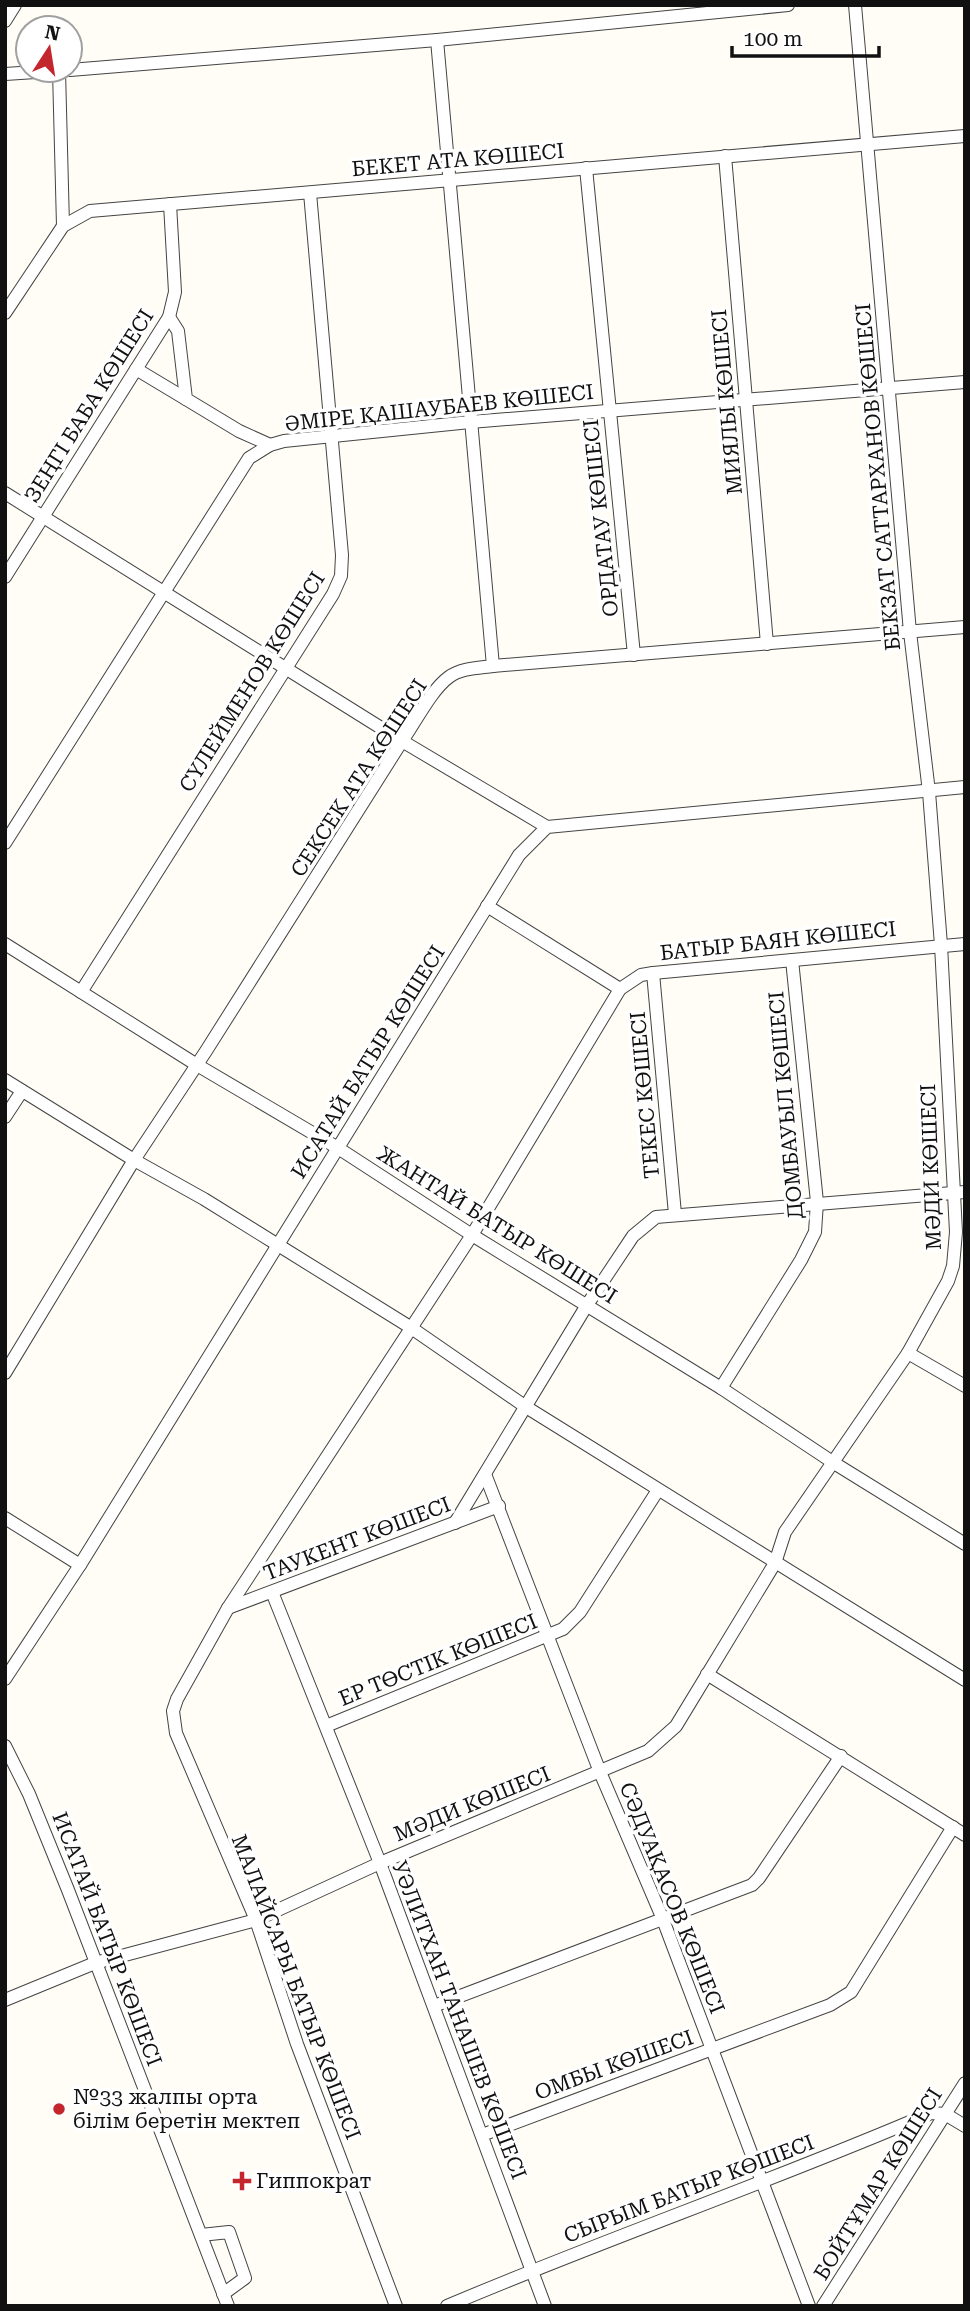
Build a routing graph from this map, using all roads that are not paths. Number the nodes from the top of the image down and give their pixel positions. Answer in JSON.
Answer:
{"nodes":[{"id":1,"x":15,"y":5,"type":"edge"},
{"id":2,"x":788,"y":5,"type":"edge"},
{"id":3,"x":855,"y":5,"type":"edge"},
{"id":4,"x":5,"y":22,"type":"edge"},
{"id":5,"x":437,"y":40,"type":"junction"},
{"id":6,"x":84,"y":69,"type":"edge"},
{"id":7,"x":60,"y":84,"type":"edge"},
{"id":8,"x":965,"y":136,"type":"edge"},
{"id":9,"x":868,"y":144,"type":"junction"},
{"id":10,"x":725,"y":156,"type":"junction"},
{"id":11,"x":586,"y":168,"type":"junction"},
{"id":12,"x":450,"y":181,"type":"junction"},
{"id":13,"x":310,"y":193,"type":"junction"},
{"id":14,"x":170,"y":204,"type":"junction"},
{"id":15,"x":63,"y":226,"type":"junction"},
{"id":16,"x":5,"y":313,"type":"edge"},
{"id":17,"x":169,"y":317,"type":"junction"},
{"id":18,"x":136,"y":369,"type":"junction"},
{"id":19,"x":965,"y":382,"type":"edge"},
{"id":20,"x":889,"y":388,"type":"junction"},
{"id":21,"x":186,"y":399,"type":"junction"},
{"id":22,"x":746,"y":400,"type":"junction"},
{"id":23,"x":610,"y":411,"type":"junction"},
{"id":24,"x":470,"y":422,"type":"junction"},
{"id":25,"x":331,"y":436,"type":"junction"},
{"id":26,"x":270,"y":445,"type":"junction"},
{"id":27,"x":5,"y":493,"type":"edge"},
{"id":28,"x":44,"y":516,"type":"junction"},
{"id":29,"x":5,"y":577,"type":"edge"},
{"id":30,"x":163,"y":592,"type":"junction"},
{"id":31,"x":965,"y":627,"type":"edge"},
{"id":32,"x":910,"y":632,"type":"junction"},
{"id":33,"x":767,"y":644,"type":"junction"},
{"id":34,"x":634,"y":655,"type":"junction"},
{"id":35,"x":493,"y":666,"type":"junction"},
{"id":36,"x":285,"y":668,"type":"junction"},
{"id":37,"x":402,"y":741,"type":"junction"},
{"id":38,"x":965,"y":788,"type":"edge"},
{"id":39,"x":929,"y":792,"type":"junction"},
{"id":40,"x":547,"y":827,"type":"junction"},
{"id":41,"x":5,"y":843,"type":"edge"},
{"id":42,"x":487,"y":906,"type":"junction"},
{"id":43,"x":5,"y":944,"type":"edge"},
{"id":44,"x":965,"y":944,"type":"edge"},
{"id":45,"x":941,"y":945,"type":"junction"},
{"id":46,"x":792,"y":960,"type":"junction"},
{"id":47,"x":653,"y":973,"type":"junction"},
{"id":48,"x":620,"y":989,"type":"junction"},
{"id":49,"x":81,"y":992,"type":"junction"},
{"id":50,"x":197,"y":1065,"type":"junction"},
{"id":51,"x":5,"y":1080,"type":"edge"},
{"id":52,"x":22,"y":1091,"type":"junction"},
{"id":53,"x":5,"y":1117,"type":"edge"},
{"id":54,"x":338,"y":1148,"type":"junction"},
{"id":55,"x":134,"y":1160,"type":"junction"},
{"id":56,"x":959,"y":1192,"type":"edge"},
{"id":57,"x":817,"y":1202,"type":"junction"},
{"id":58,"x":675,"y":1214,"type":"junction"},
{"id":59,"x":472,"y":1235,"type":"junction"},
{"id":60,"x":278,"y":1245,"type":"junction"},
{"id":61,"x":587,"y":1305,"type":"junction"},
{"id":62,"x":410,"y":1327,"type":"junction"},
{"id":63,"x":908,"y":1353,"type":"junction"},
{"id":64,"x":5,"y":1373,"type":"edge"},
{"id":65,"x":965,"y":1386,"type":"edge"},
{"id":66,"x":721,"y":1388,"type":"junction"},
{"id":67,"x":526,"y":1406,"type":"junction"},
{"id":68,"x":834,"y":1463,"type":"junction"},
{"id":69,"x":485,"y":1474,"type":"junction"},
{"id":70,"x":658,"y":1490,"type":"junction"},
{"id":71,"x":499,"y":1506,"type":"junction"},
{"id":72,"x":5,"y":1518,"type":"edge"},
{"id":73,"x":456,"y":1523,"type":"junction"},
{"id":74,"x":965,"y":1544,"type":"edge"},
{"id":75,"x":775,"y":1563,"type":"junction"},
{"id":76,"x":80,"y":1565,"type":"junction"},
{"id":77,"x":272,"y":1592,"type":"junction"},
{"id":78,"x":228,"y":1608,"type":"junction"},
{"id":79,"x":549,"y":1637,"type":"junction"},
{"id":80,"x":707,"y":1674,"type":"junction"},
{"id":81,"x":5,"y":1679,"type":"edge"},
{"id":82,"x":965,"y":1680,"type":"edge"},
{"id":83,"x":326,"y":1726,"type":"junction"},
{"id":84,"x":5,"y":1746,"type":"edge"},
{"id":85,"x":841,"y":1756,"type":"junction"},
{"id":86,"x":600,"y":1772,"type":"junction"},
{"id":87,"x":953,"y":1827,"type":"junction"},
{"id":88,"x":965,"y":1835,"type":"edge"},
{"id":89,"x":380,"y":1863,"type":"junction"},
{"id":90,"x":662,"y":1917,"type":"junction"},
{"id":91,"x":256,"y":1920,"type":"junction"},
{"id":92,"x":94,"y":1964,"type":"junction"},
{"id":93,"x":5,"y":2000,"type":"edge"},
{"id":94,"x":434,"y":2007,"type":"junction"},
{"id":95,"x":712,"y":2049,"type":"junction"},
{"id":96,"x":965,"y":2083,"type":"edge"},
{"id":97,"x":945,"y":2114,"type":"junction"},
{"id":98,"x":965,"y":2126,"type":"edge"},
{"id":99,"x":482,"y":2135,"type":"junction"},
{"id":100,"x":762,"y":2182,"type":"junction"},
{"id":101,"x":201,"y":2235,"type":"junction"},
{"id":102,"x":532,"y":2270,"type":"junction"},
{"id":103,"x":226,"y":2300,"type":"edge"},
{"id":104,"x":396,"y":2306,"type":"edge"},
{"id":105,"x":447,"y":2306,"type":"edge"},
{"id":106,"x":545,"y":2306,"type":"edge"},
{"id":107,"x":809,"y":2306,"type":"edge"},
{"id":108,"x":823,"y":2306,"type":"edge"}],
"edges":[{"from":1,"to":4,"type":"street"},
{"from":2,"to":5,"type":"street"},
{"from":3,"to":9,"type":"street","name":"БЕКЗАТ САТТАРХАНОВ КӨШЕСІ"},
{"from":5,"to":6,"type":"street"},
{"from":5,"to":12,"type":"street"},
{"from":7,"to":15,"type":"street"},
{"from":8,"to":9,"type":"street","name":"БЕКЕТ АТА КӨШЕСІ"},
{"from":9,"to":10,"type":"street","name":"БЕКЕТ АТА КӨШЕСІ"},
{"from":9,"to":20,"type":"street","name":"БЕКЗАТ САТТАРХАНОВ КӨШЕСІ"},
{"from":10,"to":11,"type":"street","name":"БЕКЕТ АТА КӨШЕСІ"},
{"from":10,"to":22,"type":"street","name":"МИЯЛЫ КӨШЕСІ"},
{"from":11,"to":12,"type":"street","name":"БЕКЕТ АТА КӨШЕСІ"},
{"from":11,"to":23,"type":"street","name":"ОРДАТАУ КӨШЕСІ"},
{"from":12,"to":13,"type":"street","name":"БЕКЕТ АТА КӨШЕСІ"},
{"from":12,"to":24,"type":"street"},
{"from":13,"to":14,"type":"street","name":"БЕКЕТ АТА КӨШЕСІ"},
{"from":13,"to":25,"type":"street","name":"СҮЛЕЙМЕНОВ КӨШЕСІ"},
{"from":14,"to":15,"type":"street","name":"БЕКЕТ АТА КӨШЕСІ"},
{"from":14,"to":17,"type":"street","name":"ЗЕҢГІ БАБА КӨШЕСІ"},
{"from":15,"to":16,"type":"street"},
{"from":17,"to":18,"type":"street","name":"ЗЕҢГІ БАБА КӨШЕСІ"},
{"from":17,"to":21,"type":"street"},
{"from":18,"to":21,"type":"street"},
{"from":18,"to":28,"type":"street","name":"ЗЕҢГІ БАБА КӨШЕСІ"},
{"from":19,"to":20,"type":"street","name":"ӘМІРЕ ҚАШАУБАЕВ КӨШЕСІ"},
{"from":20,"to":22,"type":"street","name":"ӘМІРЕ ҚАШАУБАЕВ КӨШЕСІ"},
{"from":20,"to":32,"type":"street","name":"БЕКЗАТ САТТАРХАНОВ КӨШЕСІ"},
{"from":21,"to":26,"type":"street"},
{"from":22,"to":23,"type":"street","name":"ӘМІРЕ ҚАШАУБАЕВ КӨШЕСІ"},
{"from":22,"to":33,"type":"street","name":"МИЯЛЫ КӨШЕСІ"},
{"from":23,"to":24,"type":"street","name":"ӘМІРЕ ҚАШАУБАЕВ КӨШЕСІ"},
{"from":23,"to":34,"type":"street","name":"ОРДАТАУ КӨШЕСІ"},
{"from":24,"to":25,"type":"street","name":"ӘМІРЕ ҚАШАУБАЕВ КӨШЕСІ"},
{"from":24,"to":35,"type":"street"},
{"from":25,"to":26,"type":"street","name":"ӘМІРЕ ҚАШАУБАЕВ КӨШЕСІ"},
{"from":25,"to":36,"type":"street","name":"СҮЛЕЙМЕНОВ КӨШЕСІ"},
{"from":26,"to":30,"type":"street","name":"ӘМІРЕ ҚАШАУБАЕВ КӨШЕСІ"},
{"from":27,"to":28,"type":"street"},
{"from":28,"to":29,"type":"street","name":"ЗЕҢГІ БАБА КӨШЕСІ"},
{"from":28,"to":30,"type":"street"},
{"from":30,"to":36,"type":"street"},
{"from":30,"to":41,"type":"street","name":"ӘМІРЕ ҚАШАУБАЕВ КӨШЕСІ"},
{"from":31,"to":32,"type":"street","name":"СЕКСЕК АТА КӨШЕСІ"},
{"from":32,"to":33,"type":"street","name":"СЕКСЕК АТА КӨШЕСІ"},
{"from":32,"to":39,"type":"street","name":"БЕКЗАТ САТТАРХАНОВ КӨШЕСІ"},
{"from":33,"to":34,"type":"street","name":"СЕКСЕК АТА КӨШЕСІ"},
{"from":34,"to":35,"type":"street","name":"СЕКСЕК АТА КӨШЕСІ"},
{"from":35,"to":37,"type":"street","name":"СЕКСЕК АТА КӨШЕСІ"},
{"from":36,"to":37,"type":"street"},
{"from":36,"to":49,"type":"street","name":"СҮЛЕЙМЕНОВ КӨШЕСІ"},
{"from":37,"to":40,"type":"street"},
{"from":37,"to":50,"type":"street","name":"СЕКСЕК АТА КӨШЕСІ"},
{"from":38,"to":39,"type":"street"},
{"from":39,"to":40,"type":"street"},
{"from":39,"to":45,"type":"street","name":"БЕКЗАТ САТТАРХАНОВ КӨШЕСІ"},
{"from":40,"to":42,"type":"street","name":"ИСАТАЙ БАТЫР КӨШЕСІ"},
{"from":42,"to":48,"type":"street"},
{"from":42,"to":54,"type":"street","name":"ИСАТАЙ БАТЫР КӨШЕСІ"},
{"from":43,"to":49,"type":"street","name":"ЖАНТАЙ БАТЫР КӨШЕСІ"},
{"from":44,"to":45,"type":"street","name":"БАТЫР БАЯН КӨШЕСІ"},
{"from":45,"to":46,"type":"street","name":"БАТЫР БАЯН КӨШЕСІ"},
{"from":45,"to":56,"type":"street","name":"МӘДИ КӨШЕСІ"},
{"from":46,"to":47,"type":"street","name":"БАТЫР БАЯН КӨШЕСІ"},
{"from":46,"to":57,"type":"street","name":"ДОМБАУЫЛ КӨШЕСІ"},
{"from":47,"to":48,"type":"street","name":"БАТЫР БАЯН КӨШЕСІ"},
{"from":47,"to":58,"type":"street","name":"ТЕКЕС КӨШЕСІ"},
{"from":48,"to":59,"type":"street"},
{"from":49,"to":50,"type":"street","name":"ЖАНТАЙ БАТЫР КӨШЕСІ"},
{"from":50,"to":54,"type":"street","name":"ЖАНТАЙ БАТЫР КӨШЕСІ"},
{"from":50,"to":55,"type":"street","name":"СЕКСЕК АТА КӨШЕСІ"},
{"from":51,"to":52,"type":"street"},
{"from":52,"to":53,"type":"street"},
{"from":52,"to":55,"type":"street"},
{"from":54,"to":59,"type":"street","name":"ЖАНТАЙ БАТЫР КӨШЕСІ"},
{"from":54,"to":60,"type":"street","name":"ИСАТАЙ БАТЫР КӨШЕСІ"},
{"from":55,"to":60,"type":"street"},
{"from":55,"to":64,"type":"street","name":"СЕКСЕК АТА КӨШЕСІ"},
{"from":56,"to":57,"type":"street"},
{"from":56,"to":63,"type":"street","name":"МӘДИ КӨШЕСІ"},
{"from":57,"to":58,"type":"street"},
{"from":57,"to":66,"type":"street","name":"ДОМБАУЫЛ КӨШЕСІ"},
{"from":58,"to":61,"type":"street"},
{"from":59,"to":61,"type":"street","name":"ЖАНТАЙ БАТЫР КӨШЕСІ"},
{"from":59,"to":62,"type":"street"},
{"from":60,"to":62,"type":"street"},
{"from":60,"to":76,"type":"street","name":"ИСАТАЙ БАТЫР КӨШЕСІ"},
{"from":61,"to":66,"type":"street","name":"ЖАНТАЙ БАТЫР КӨШЕСІ"},
{"from":61,"to":67,"type":"street"},
{"from":62,"to":67,"type":"street"},
{"from":62,"to":78,"type":"street","name":"МАЛАЙСАРЫ БАТЫР КӨШЕСІ"},
{"from":63,"to":65,"type":"street"},
{"from":63,"to":68,"type":"street","name":"МӘДИ КӨШЕСІ"},
{"from":66,"to":68,"type":"street","name":"ЖАНТАЙ БАТЫР КӨШЕСІ"},
{"from":67,"to":69,"type":"street"},
{"from":67,"to":70,"type":"street"},
{"from":68,"to":74,"type":"street","name":"ЖАНТАЙ БАТЫР КӨШЕСІ"},
{"from":68,"to":75,"type":"street","name":"МӘДИ КӨШЕСІ"},
{"from":69,"to":71,"type":"street","name":"СӘДУАҚАСОВ КӨШЕСІ"},
{"from":69,"to":73,"type":"street"},
{"from":70,"to":75,"type":"street"},
{"from":70,"to":79,"type":"street","name":"ЕР ТӨСТІК КӨШЕСІ"},
{"from":71,"to":73,"type":"street","name":"ТАУКЕНТ КӨШЕСІ"},
{"from":71,"to":79,"type":"street","name":"СӘДУАҚАСОВ КӨШЕСІ"},
{"from":72,"to":76,"type":"street"},
{"from":73,"to":77,"type":"street","name":"ТАУКЕНТ КӨШЕСІ"},
{"from":75,"to":80,"type":"street","name":"МӘДИ КӨШЕСІ"},
{"from":75,"to":82,"type":"street"},
{"from":76,"to":81,"type":"street","name":"ИСАТАЙ БАТЫР КӨШЕСІ"},
{"from":77,"to":78,"type":"street","name":"ТАУКЕНТ КӨШЕСІ"},
{"from":77,"to":83,"type":"street","name":"УӘЛИТХАН ТАНАШЕВ КӨШЕСІ"},
{"from":78,"to":91,"type":"street","name":"МАЛАЙСАРЫ БАТЫР КӨШЕСІ"},
{"from":79,"to":83,"type":"street","name":"ЕР ТӨСТІК КӨШЕСІ"},
{"from":79,"to":86,"type":"street","name":"СӘДУАҚАСОВ КӨШЕСІ"},
{"from":80,"to":85,"type":"street"},
{"from":80,"to":86,"type":"street","name":"МӘДИ КӨШЕСІ"},
{"from":83,"to":89,"type":"street","name":"УӘЛИТХАН ТАНАШЕВ КӨШЕСІ"},
{"from":84,"to":92,"type":"street","name":"ИСАТАЙ БАТЫР КӨШЕСІ"},
{"from":85,"to":87,"type":"street"},
{"from":85,"to":90,"type":"street"},
{"from":86,"to":89,"type":"street","name":"МӘДИ КӨШЕСІ"},
{"from":86,"to":90,"type":"street","name":"СӘДУАҚАСОВ КӨШЕСІ"},
{"from":87,"to":88,"type":"street"},
{"from":87,"to":95,"type":"street","name":"ОМБЫ КӨШЕСІ"},
{"from":89,"to":91,"type":"street","name":"МӘДИ КӨШЕСІ"},
{"from":89,"to":94,"type":"street","name":"УӘЛИТХАН ТАНАШЕВ КӨШЕСІ"},
{"from":90,"to":94,"type":"street"},
{"from":90,"to":95,"type":"street","name":"СӘДУАҚАСОВ КӨШЕСІ"},
{"from":91,"to":92,"type":"street","name":"МӘДИ КӨШЕСІ"},
{"from":91,"to":104,"type":"street","name":"МАЛАЙСАРЫ БАТЫР КӨШЕСІ"},
{"from":92,"to":93,"type":"street","name":"МӘДИ КӨШЕСІ"},
{"from":92,"to":101,"type":"street","name":"ИСАТАЙ БАТЫР КӨШЕСІ"},
{"from":94,"to":99,"type":"street","name":"УӘЛИТХАН ТАНАШЕВ КӨШЕСІ"},
{"from":95,"to":99,"type":"street","name":"ОМБЫ КӨШЕСІ"},
{"from":95,"to":100,"type":"street","name":"СӘДУАҚАСОВ КӨШЕСІ"},
{"from":96,"to":97,"type":"street","name":"БОЙТҰМАР КӨШЕСІ"},
{"from":97,"to":98,"type":"street"},
{"from":97,"to":100,"type":"street","name":"СЫРЫМ БАТЫР КӨШЕСІ"},
{"from":97,"to":108,"type":"street","name":"БОЙТҰМАР КӨШЕСІ"},
{"from":99,"to":102,"type":"street","name":"УӘЛИТХАН ТАНАШЕВ КӨШЕСІ"},
{"from":100,"to":102,"type":"street","name":"СЫРЫМ БАТЫР КӨШЕСІ"},
{"from":100,"to":107,"type":"street","name":"СӘДУАҚАСОВ КӨШЕСІ"},
{"from":101,"to":103,"type":"street","name":"ИСАТАЙ БАТЫР КӨШЕСІ"},
{"from":101,"to":103,"type":"street"},
{"from":102,"to":105,"type":"street","name":"СЫРЫМ БАТЫР КӨШЕСІ"},
{"from":102,"to":106,"type":"street","name":"УӘЛИТХАН ТАНАШЕВ КӨШЕСІ"}]}
